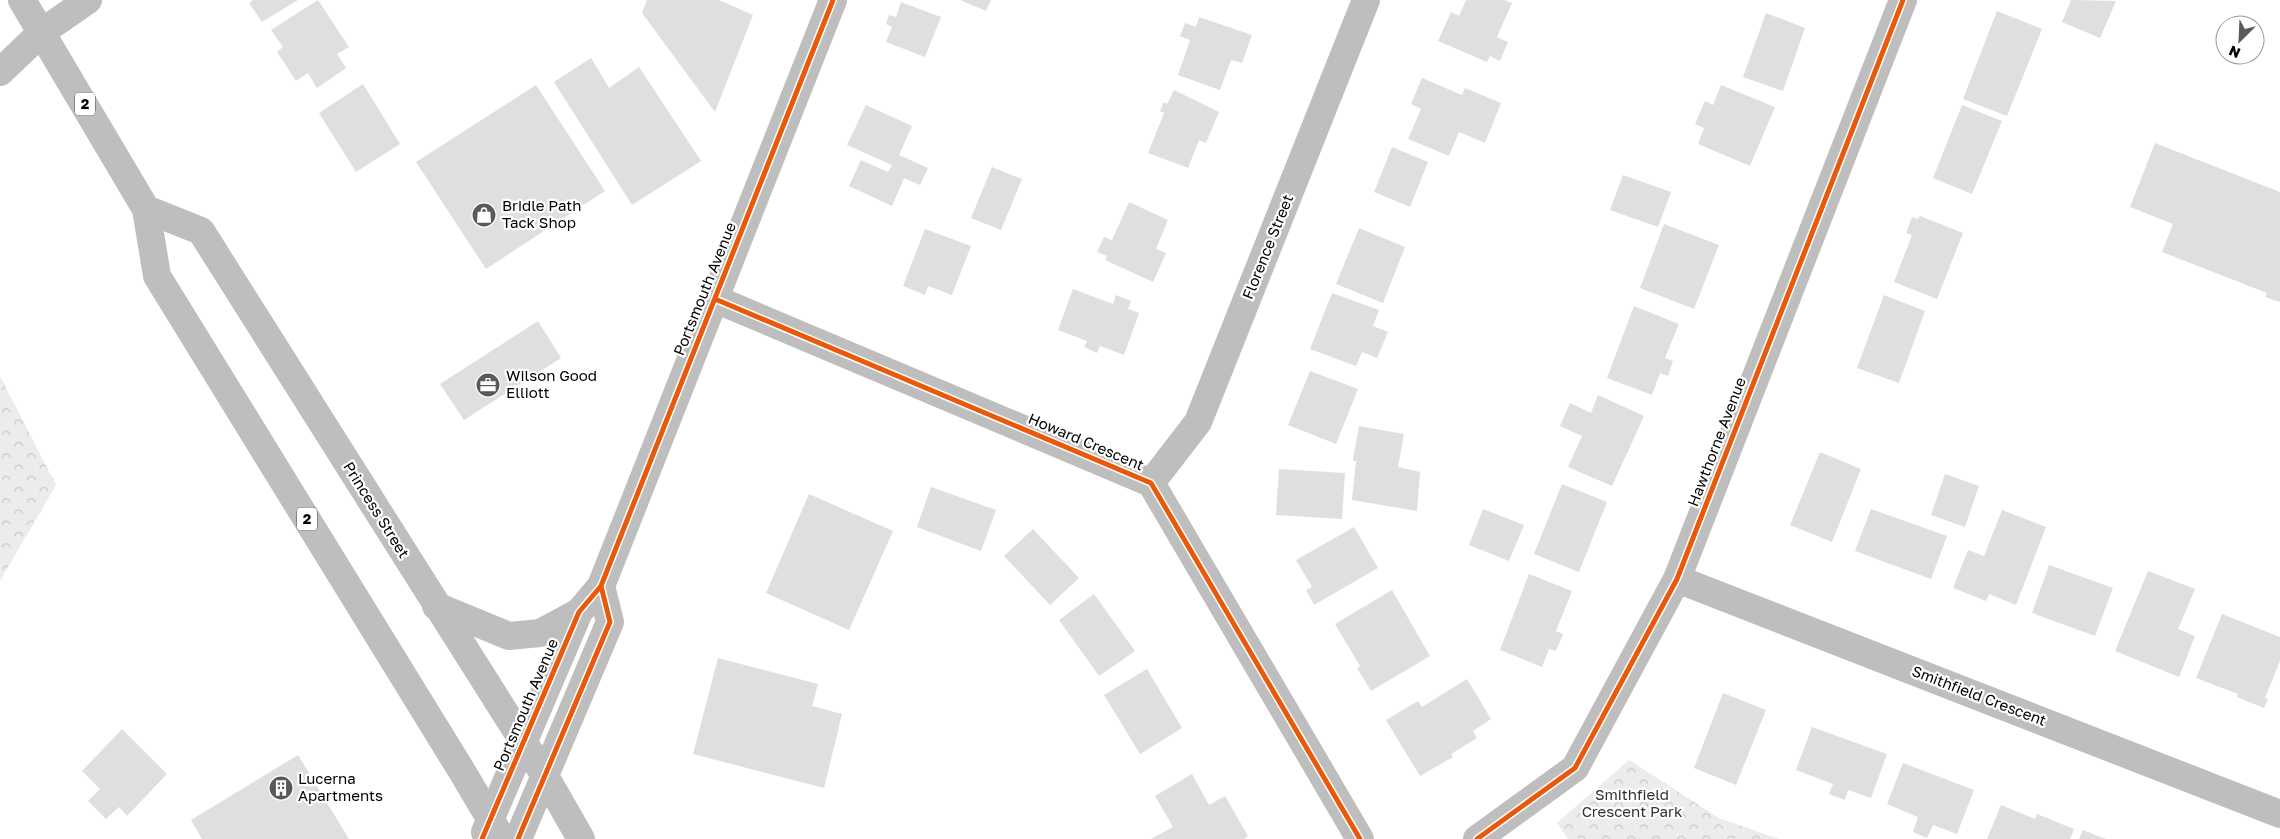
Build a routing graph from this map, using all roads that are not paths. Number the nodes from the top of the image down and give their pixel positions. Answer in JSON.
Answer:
{"nodes":[{"id":1,"x":22,"y":0,"type":"edge"},
{"id":2,"x":88,"y":0,"type":"edge"},
{"id":3,"x":832,"y":0,"type":"edge"},
{"id":4,"x":1366,"y":0,"type":"edge"},
{"id":5,"x":1903,"y":0,"type":"edge"},
{"id":6,"x":42,"y":32,"type":"junction"},
{"id":7,"x":0,"y":72,"type":"edge"},
{"id":8,"x":146,"y":209,"type":"junction"},
{"id":9,"x":715,"y":298,"type":"junction"},
{"id":10,"x":1151,"y":483,"type":"junction"},
{"id":11,"x":1677,"y":579,"type":"junction"},
{"id":12,"x":600,"y":586,"type":"junction"},
{"id":13,"x":436,"y":606,"type":"junction"},
{"id":14,"x":580,"y":612,"type":"junction"},
{"id":15,"x":523,"y":743,"type":"junction"},
{"id":16,"x":545,"y":776,"type":"junction"},
{"id":17,"x":2280,"y":814,"type":"edge"},
{"id":18,"x":492,"y":832,"type":"edge"},
{"id":19,"x":518,"y":839,"type":"edge"},
{"id":20,"x":581,"y":839,"type":"edge"},
{"id":21,"x":1360,"y":839,"type":"edge"},
{"id":22,"x":1477,"y":839,"type":"edge"}],
"edges":[{"from":1,"to":6,"type":"main road","number":"2"},
{"from":2,"to":6,"type":"main road"},
{"from":3,"to":9,"type":"main road","name":"Portsmouth Avenue"},
{"from":4,"to":10,"type":"main road","name":"Florence Street"},
{"from":5,"to":11,"type":"main road","name":"Hawthorne Avenue"},
{"from":6,"to":7,"type":"main road"},
{"from":6,"to":8,"type":"main road","number":"2"},
{"from":8,"to":13,"type":"main road","name":"Princess Street"},
{"from":8,"to":18,"type":"main road","number":"2"},
{"from":9,"to":10,"type":"main road","name":"Howard Crescent"},
{"from":9,"to":12,"type":"main road","name":"Portsmouth Avenue"},
{"from":10,"to":21,"type":"main road","name":"Howard Crescent"},
{"from":11,"to":17,"type":"main road","name":"Smithfield Crescent"},
{"from":11,"to":22,"type":"main road","name":"Hawthorne Avenue"},
{"from":12,"to":14,"type":"main road","name":"Portsmouth Avenue"},
{"from":12,"to":16,"type":"main road"},
{"from":13,"to":14,"type":"main road"},
{"from":13,"to":15,"type":"main road","name":"Princess Street"},
{"from":14,"to":15,"type":"main road","name":"Portsmouth Avenue"},
{"from":15,"to":16,"type":"main road","name":"Princess Street"},
{"from":15,"to":18,"type":"main road","name":"Portsmouth Avenue"},
{"from":16,"to":19,"type":"main road"},
{"from":16,"to":20,"type":"main road","name":"Princess Street"}]}
